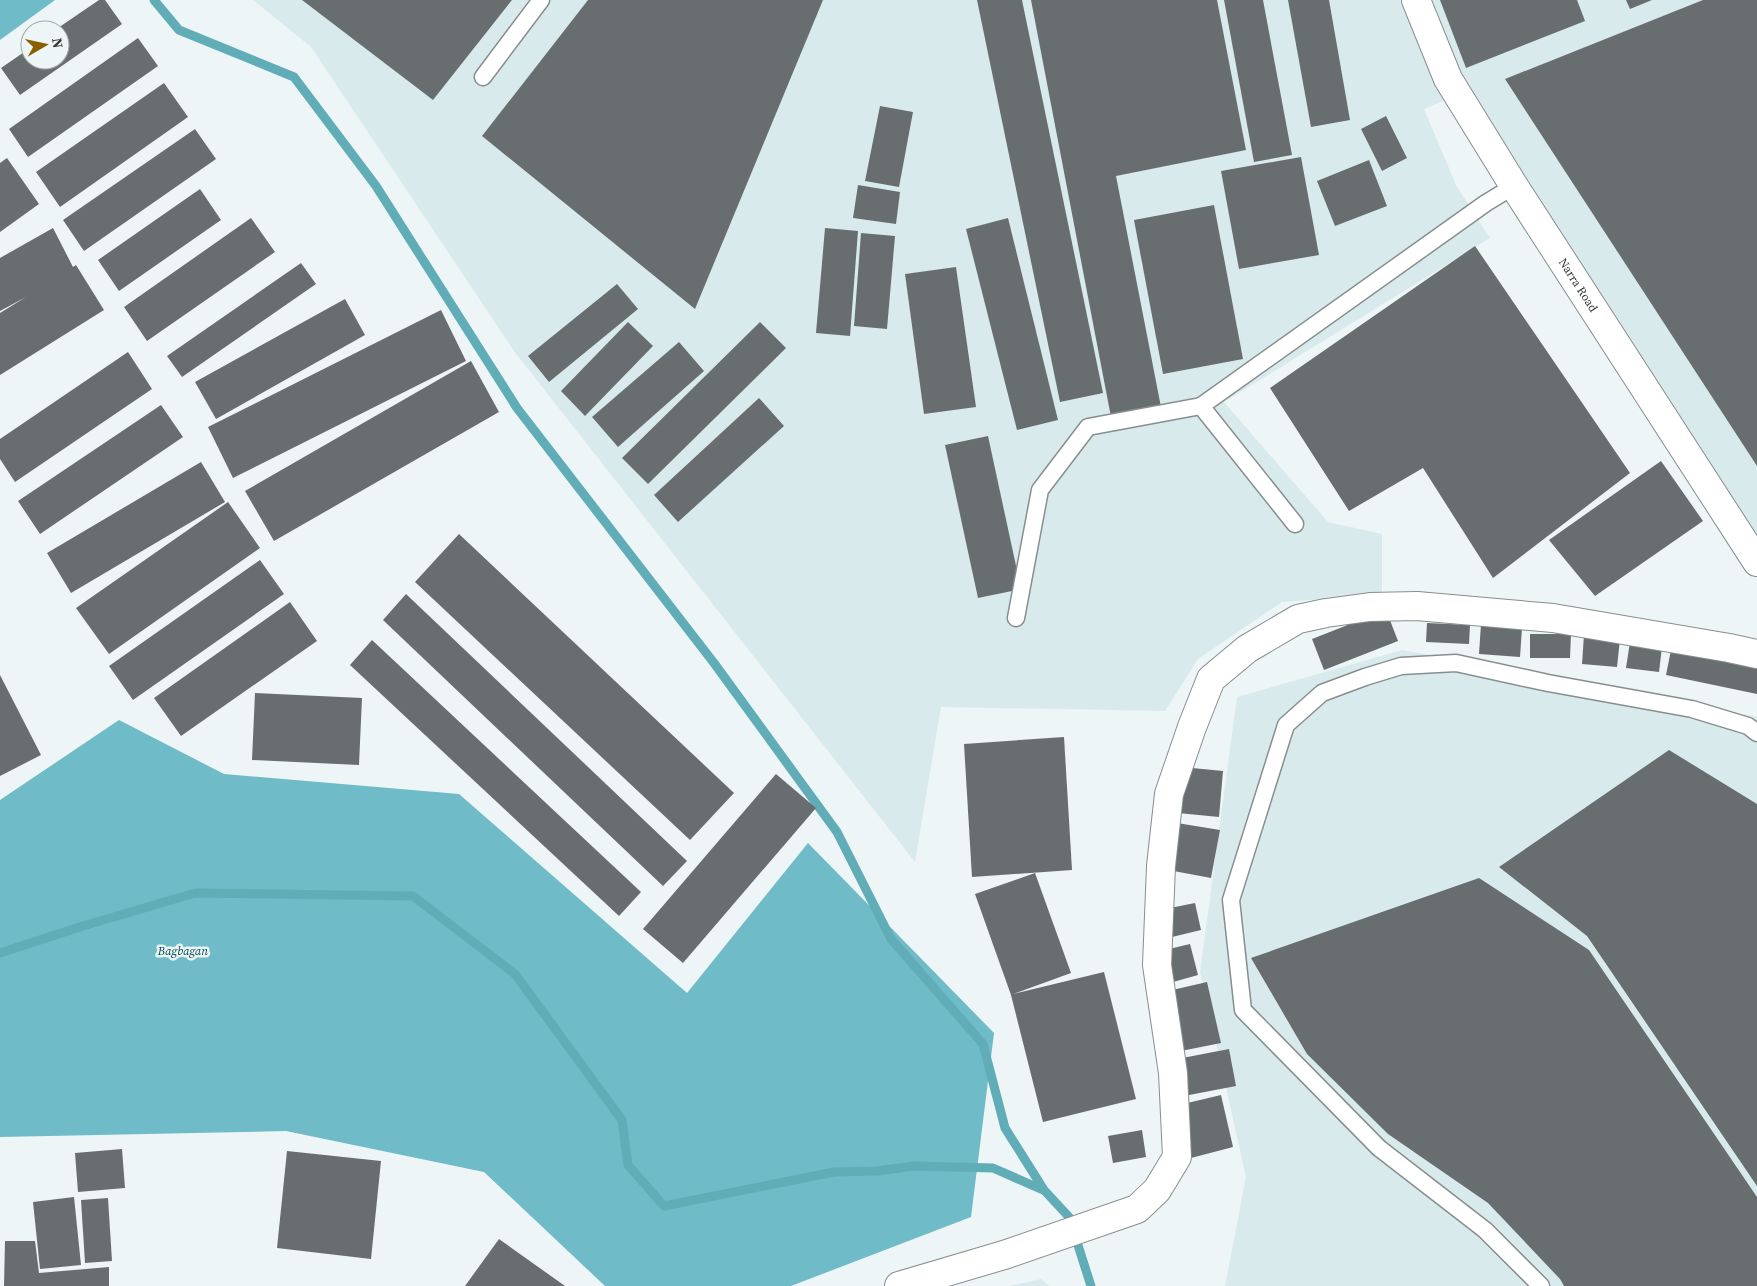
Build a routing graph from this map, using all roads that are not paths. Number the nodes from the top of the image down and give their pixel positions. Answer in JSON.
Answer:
{"nodes":[{"id":1,"x":541,"y":0,"type":"edge"},
{"id":2,"x":1416,"y":0,"type":"edge"},
{"id":3,"x":483,"y":77,"type":"dead end"},
{"id":4,"x":1514,"y":186,"type":"junction"},
{"id":5,"x":1201,"y":406,"type":"junction"},
{"id":6,"x":1295,"y":524,"type":"dead end"},
{"id":7,"x":1757,"y":562,"type":"edge"},
{"id":8,"x":1016,"y":618,"type":"dead end"},
{"id":9,"x":1757,"y":654,"type":"edge"},
{"id":10,"x":1757,"y":733,"type":"edge"},
{"id":11,"x":899,"y":1286,"type":"edge"},
{"id":12,"x":1541,"y":1286,"type":"edge"}],
"edges":[{"from":1,"to":3,"type":"lane"},
{"from":2,"to":4,"type":"street","name":"Narra Road"},
{"from":4,"to":5,"type":"lane"},
{"from":4,"to":7,"type":"street","name":"Narra Road"},
{"from":5,"to":6,"type":"lane"},
{"from":5,"to":8,"type":"lane"},
{"from":9,"to":11,"type":"street"},
{"from":10,"to":12,"type":"lane"}]}
